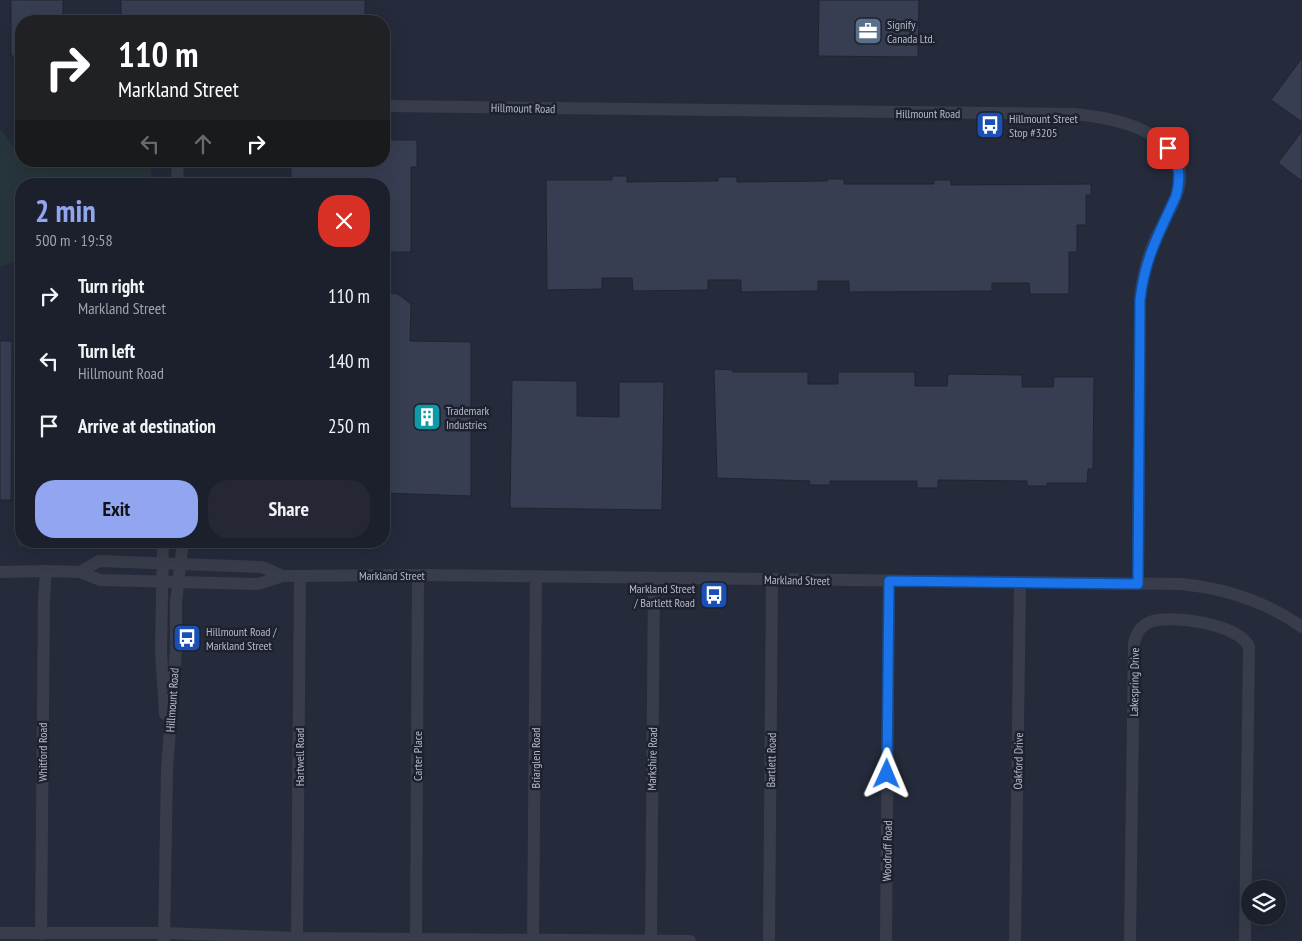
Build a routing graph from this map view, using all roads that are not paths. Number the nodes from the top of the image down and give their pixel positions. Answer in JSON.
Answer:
{"nodes":[{"id":1,"x":390,"y":106,"type":"edge"},
{"id":2,"x":162,"y":548,"type":"edge"},
{"id":3,"x":183,"y":548,"type":"edge"},
{"id":4,"x":162,"y":563,"type":"junction"},
{"id":5,"x":182,"y":564,"type":"junction"},
{"id":6,"x":46,"y":571,"type":"junction"},
{"id":7,"x":0,"y":572,"type":"edge"},
{"id":8,"x":80,"y":572,"type":"junction"},
{"id":9,"x":418,"y":575,"type":"junction"},
{"id":10,"x":283,"y":576,"type":"junction"},
{"id":11,"x":300,"y":576,"type":"junction"},
{"id":12,"x":536,"y":577,"type":"junction"},
{"id":13,"x":654,"y":578,"type":"junction"},
{"id":14,"x":772,"y":580,"type":"junction"},
{"id":15,"x":889,"y":581,"type":"junction"},
{"id":16,"x":161,"y":582,"type":"junction"},
{"id":17,"x":179,"y":582,"type":"junction"},
{"id":18,"x":1020,"y":582,"type":"junction"},
{"id":19,"x":1138,"y":584,"type":"junction"},
{"id":20,"x":1302,"y":627,"type":"edge"},
{"id":21,"x":168,"y":769,"type":"junction"},
{"id":22,"x":0,"y":933,"type":"edge"},
{"id":23,"x":41,"y":934,"type":"junction"},
{"id":24,"x":165,"y":937,"type":"edge"},
{"id":25,"x":297,"y":938,"type":"junction"},
{"id":26,"x":416,"y":938,"type":"junction"},
{"id":27,"x":533,"y":940,"type":"junction"},
{"id":28,"x":651,"y":940,"type":"edge"},
{"id":29,"x":690,"y":941,"type":"edge"},
{"id":30,"x":769,"y":941,"type":"edge"},
{"id":31,"x":886,"y":941,"type":"edge"},
{"id":32,"x":1015,"y":941,"type":"edge"},
{"id":33,"x":1130,"y":941,"type":"edge"},
{"id":34,"x":1245,"y":941,"type":"edge"}],
"edges":[{"from":1,"to":19,"type":"street","name":"Hillmount Road"},
{"from":2,"to":4,"type":"street","name":"Hillmount Road"},
{"from":3,"to":5,"type":"street","name":"Hillmount Road"},
{"from":4,"to":5,"type":"street","name":"Markland Street"},
{"from":4,"to":8,"type":"street","name":"Markland Street"},
{"from":4,"to":16,"type":"street","name":"Hillmount Road"},
{"from":5,"to":10,"type":"street","name":"Markland Street"},
{"from":5,"to":17,"type":"street","name":"Hillmount Road"},
{"from":6,"to":7,"type":"street","name":"Markland Street"},
{"from":6,"to":8,"type":"street","name":"Markland Street"},
{"from":6,"to":23,"type":"street","name":"Whitford Road"},
{"from":8,"to":16,"type":"street","name":"Markland Street"},
{"from":9,"to":11,"type":"street","name":"Markland Street"},
{"from":9,"to":12,"type":"street","name":"Markland Street"},
{"from":9,"to":26,"type":"street","name":"Carter Place"},
{"from":10,"to":11,"type":"street","name":"Markland Street"},
{"from":10,"to":17,"type":"street","name":"Markland Street"},
{"from":11,"to":25,"type":"street","name":"Hartwell Road"},
{"from":12,"to":13,"type":"street","name":"Markland Street"},
{"from":12,"to":27,"type":"street","name":"Briarglen Road"},
{"from":13,"to":14,"type":"street","name":"Markland Street"},
{"from":13,"to":28,"type":"street","name":"Markshire Road"},
{"from":14,"to":15,"type":"street","name":"Markland Street"},
{"from":14,"to":30,"type":"street","name":"Bartlett Road"},
{"from":15,"to":18,"type":"street","name":"Markland Street"},
{"from":15,"to":31,"type":"street","name":"Woodruff Road"},
{"from":16,"to":17,"type":"street","name":"Markland Street"},
{"from":16,"to":21,"type":"street","name":"Hillmount Road"},
{"from":17,"to":21,"type":"street","name":"Hillmount Road"},
{"from":18,"to":19,"type":"street","name":"Markland Street"},
{"from":18,"to":32,"type":"street","name":"Oakford Drive"},
{"from":19,"to":20,"type":"street","name":"Markland Street"},
{"from":21,"to":24,"type":"street","name":"Hillmount Road"},
{"from":22,"to":23,"type":"street"},
{"from":23,"to":24,"type":"street"},
{"from":24,"to":25,"type":"street"},
{"from":25,"to":26,"type":"street"},
{"from":26,"to":27,"type":"street"},
{"from":27,"to":28,"type":"street"},
{"from":28,"to":29,"type":"street"},
{"from":33,"to":34,"type":"street","name":"Lakespring Drive"}]}
